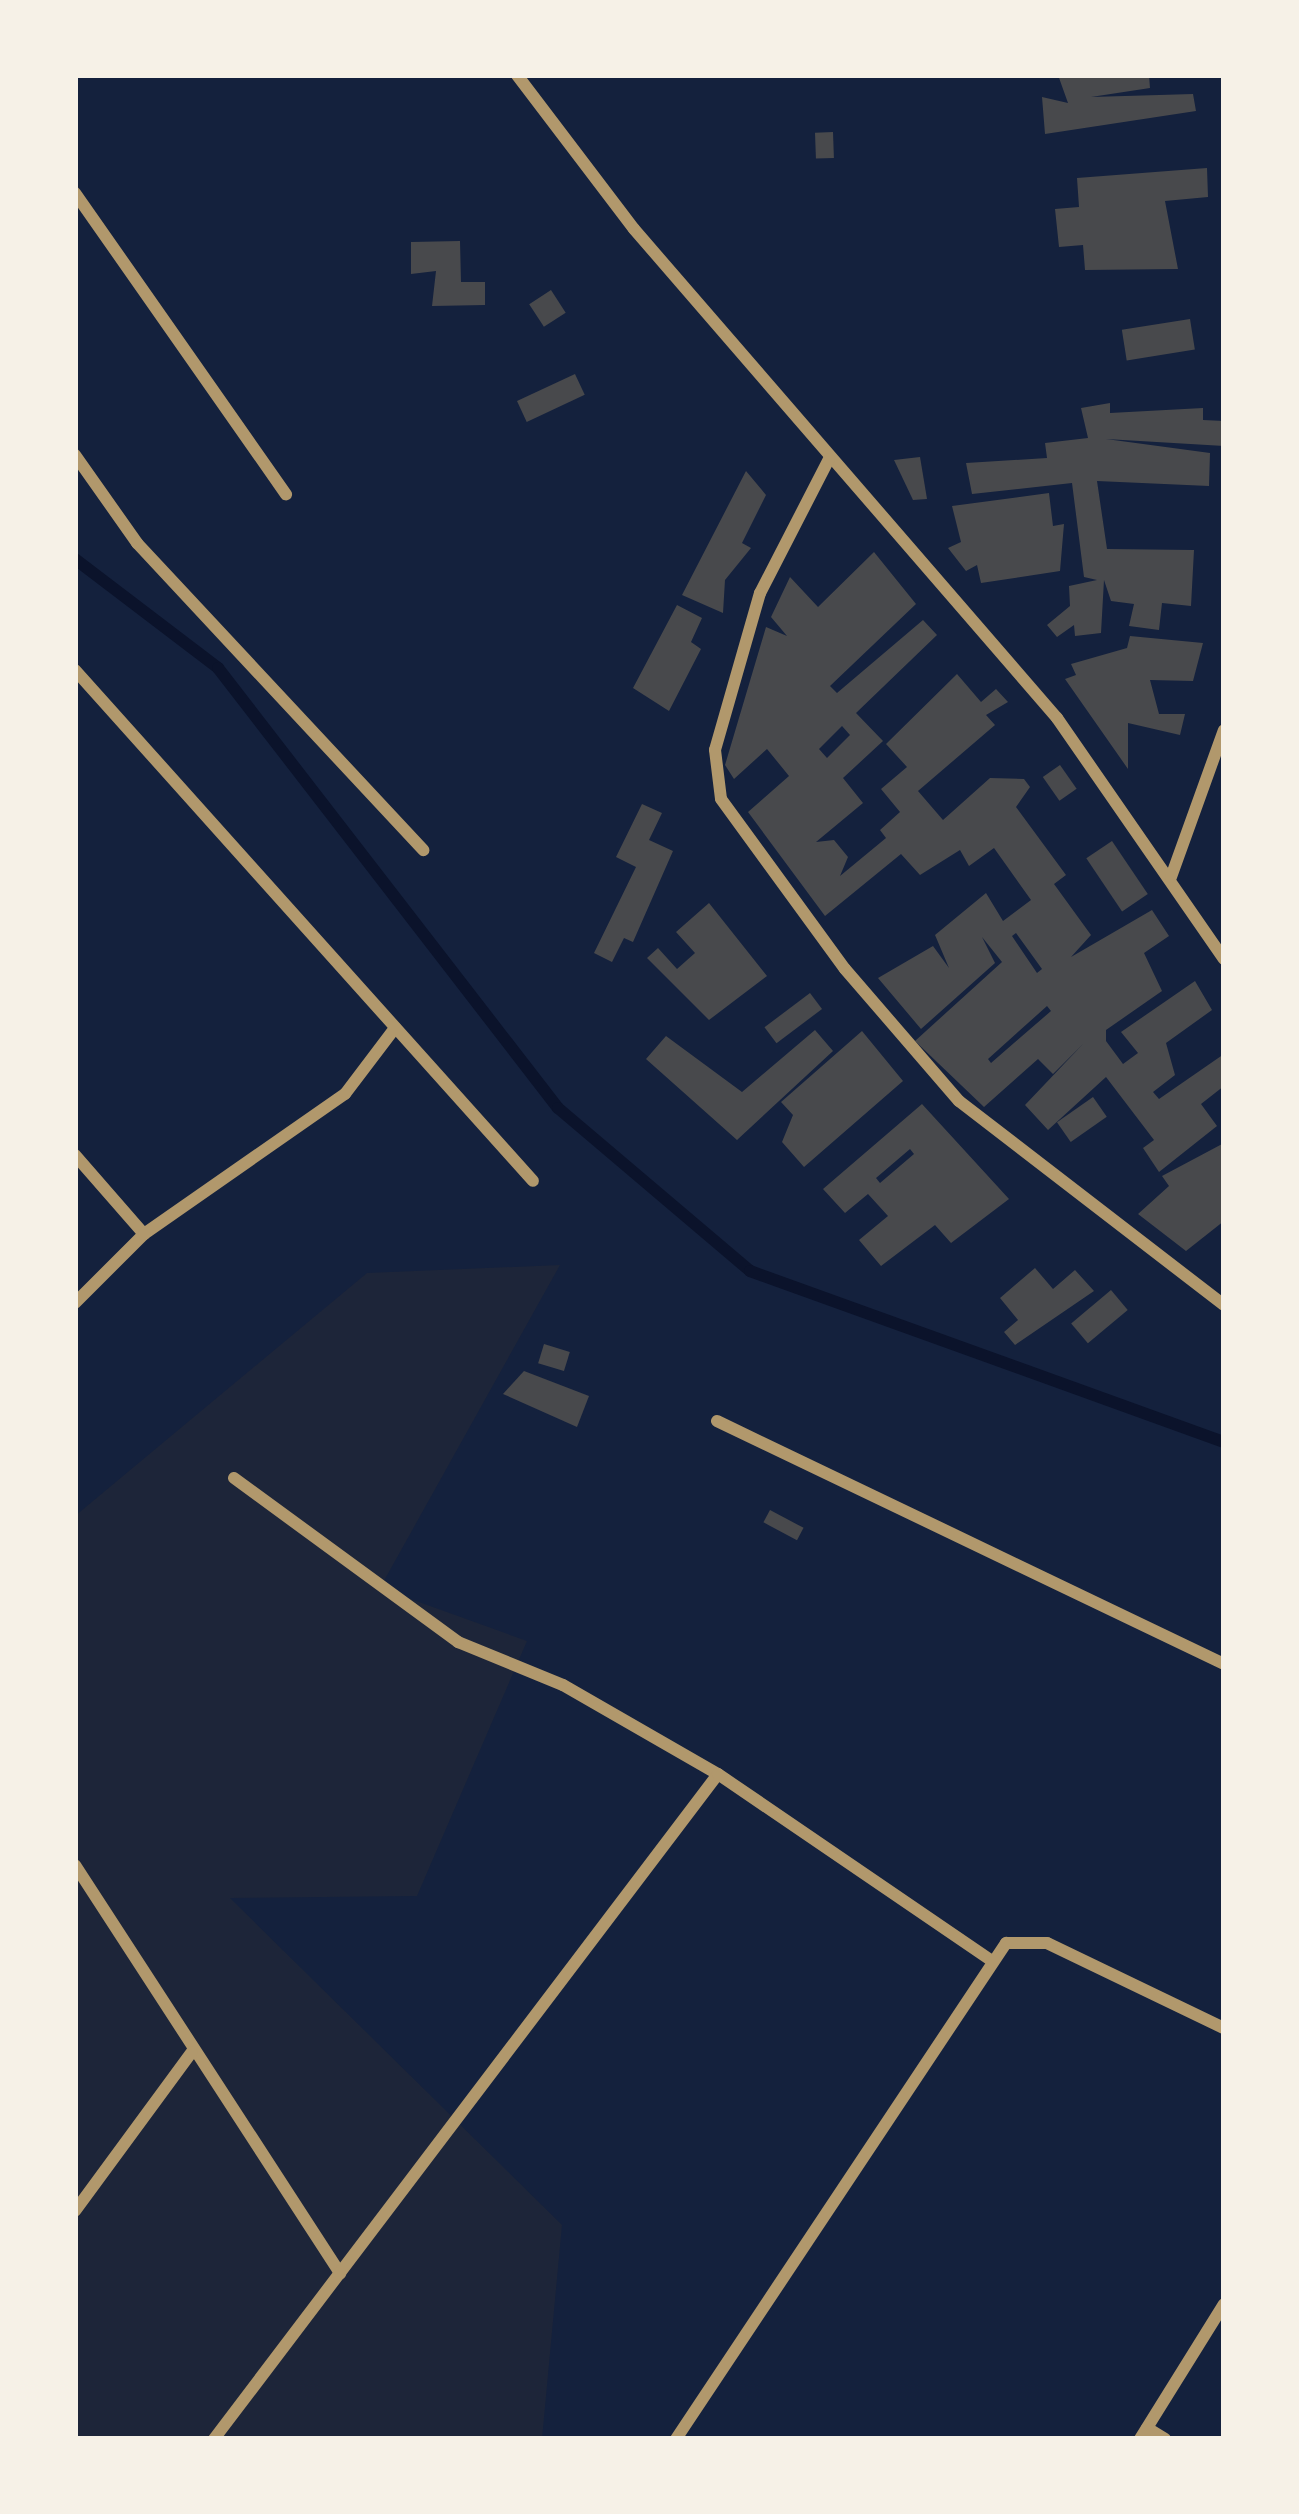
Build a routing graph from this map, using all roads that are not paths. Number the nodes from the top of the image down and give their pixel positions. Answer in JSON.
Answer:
{"nodes":[{"id":1,"x":517,"y":75,"type":"edge"},
{"id":2,"x":75,"y":193,"type":"edge"},
{"id":3,"x":75,"y":455,"type":"edge"},
{"id":4,"x":829,"y":459,"type":"junction"},
{"id":5,"x":286,"y":494,"type":"dead end"},
{"id":6,"x":75,"y":670,"type":"edge"},
{"id":7,"x":1224,"y":730,"type":"edge"},
{"id":8,"x":423,"y":850,"type":"dead end"},
{"id":9,"x":1171,"y":877,"type":"junction"},
{"id":10,"x":1224,"y":959,"type":"edge"},
{"id":11,"x":395,"y":1028,"type":"junction"},
{"id":12,"x":75,"y":1155,"type":"edge"},
{"id":13,"x":533,"y":1181,"type":"dead end"},
{"id":14,"x":144,"y":1234,"type":"junction"},
{"id":15,"x":75,"y":1303,"type":"edge"},
{"id":16,"x":1224,"y":1305,"type":"edge"},
{"id":17,"x":717,"y":1421,"type":"dead end"},
{"id":18,"x":234,"y":1478,"type":"dead end"},
{"id":19,"x":1224,"y":1664,"type":"edge"},
{"id":20,"x":718,"y":1774,"type":"junction"},
{"id":21,"x":75,"y":1865,"type":"edge"},
{"id":22,"x":989,"y":1959,"type":"junction"},
{"id":23,"x":1224,"y":2028,"type":"edge"},
{"id":24,"x":192,"y":2052,"type":"junction"},
{"id":25,"x":75,"y":2211,"type":"edge"},
{"id":26,"x":340,"y":2273,"type":"junction"},
{"id":27,"x":1224,"y":2304,"type":"edge"},
{"id":28,"x":1144,"y":2434,"type":"edge"},
{"id":29,"x":214,"y":2439,"type":"edge"},
{"id":30,"x":676,"y":2439,"type":"edge"},
{"id":31,"x":1165,"y":2439,"type":"edge"}],
"edges":[{"from":1,"to":4,"type":"street"},
{"from":2,"to":5,"type":"street"},
{"from":3,"to":8,"type":"street"},
{"from":4,"to":9,"type":"street"},
{"from":4,"to":16,"type":"street"},
{"from":6,"to":11,"type":"street"},
{"from":7,"to":9,"type":"street"},
{"from":9,"to":10,"type":"street"},
{"from":11,"to":13,"type":"street"},
{"from":11,"to":14,"type":"street"},
{"from":12,"to":14,"type":"street"},
{"from":14,"to":15,"type":"street"},
{"from":17,"to":19,"type":"street"},
{"from":18,"to":20,"type":"street"},
{"from":20,"to":22,"type":"street"},
{"from":20,"to":26,"type":"street"},
{"from":21,"to":24,"type":"street"},
{"from":22,"to":23,"type":"street"},
{"from":22,"to":30,"type":"street"},
{"from":24,"to":25,"type":"street"},
{"from":24,"to":26,"type":"street"},
{"from":26,"to":29,"type":"street"},
{"from":27,"to":28,"type":"street"},
{"from":28,"to":31,"type":"street"}]}
